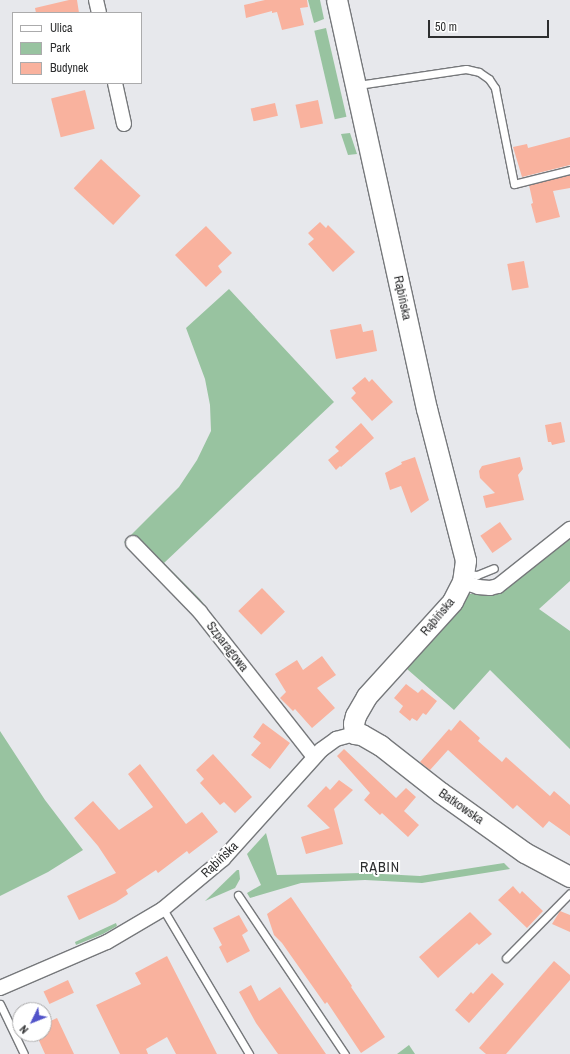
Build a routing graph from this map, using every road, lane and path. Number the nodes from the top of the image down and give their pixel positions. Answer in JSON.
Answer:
{"nodes":[{"id":1,"x":96,"y":0,"type":"edge"},
{"id":2,"x":337,"y":0,"type":"edge"},
{"id":3,"x":99,"y":12,"type":"edge"},
{"id":4,"x":115,"y":84,"type":"edge"},
{"id":5,"x":356,"y":86,"type":"junction"},
{"id":6,"x":124,"y":124,"type":"dead end"},
{"id":7,"x":570,"y":170,"type":"edge"},
{"id":8,"x":570,"y":529,"type":"edge"},
{"id":9,"x":133,"y":542,"type":"dead end"},
{"id":10,"x":494,"y":568,"type":"dead end"},
{"id":11,"x":464,"y":578,"type":"junction"},
{"id":12,"x":355,"y":734,"type":"junction"},
{"id":13,"x":314,"y":757,"type":"junction"},
{"id":14,"x":570,"y":876,"type":"edge"},
{"id":15,"x":570,"y":893,"type":"edge"},
{"id":16,"x":238,"y":895,"type":"dead end"},
{"id":17,"x":163,"y":908,"type":"junction"},
{"id":18,"x":506,"y":958,"type":"dead end"},
{"id":19,"x":0,"y":988,"type":"edge"},
{"id":20,"x":0,"y":1004,"type":"edge"},
{"id":21,"x":24,"y":1054,"type":"edge"},
{"id":22,"x":249,"y":1054,"type":"edge"},
{"id":23,"x":345,"y":1054,"type":"edge"}],
"edges":[{"from":1,"to":3,"type":"street"},
{"from":2,"to":5,"type":"street","name":"Rąbińska"},
{"from":4,"to":6,"type":"street"},
{"from":5,"to":7,"type":"lane"},
{"from":5,"to":11,"type":"street","name":"Rąbińska"},
{"from":8,"to":11,"type":"street"},
{"from":9,"to":13,"type":"street","name":"Szparagowa"},
{"from":10,"to":11,"type":"lane"},
{"from":11,"to":12,"type":"street","name":"Rąbińska"},
{"from":12,"to":13,"type":"street","name":"Rąbińska"},
{"from":12,"to":14,"type":"street","name":"Batkowska"},
{"from":13,"to":17,"type":"street","name":"Rąbińska"},
{"from":15,"to":18,"type":"lane"},
{"from":16,"to":23,"type":"lane"},
{"from":17,"to":19,"type":"street","name":"Rąbińska"},
{"from":17,"to":22,"type":"lane"},
{"from":20,"to":21,"type":"lane"}]}
